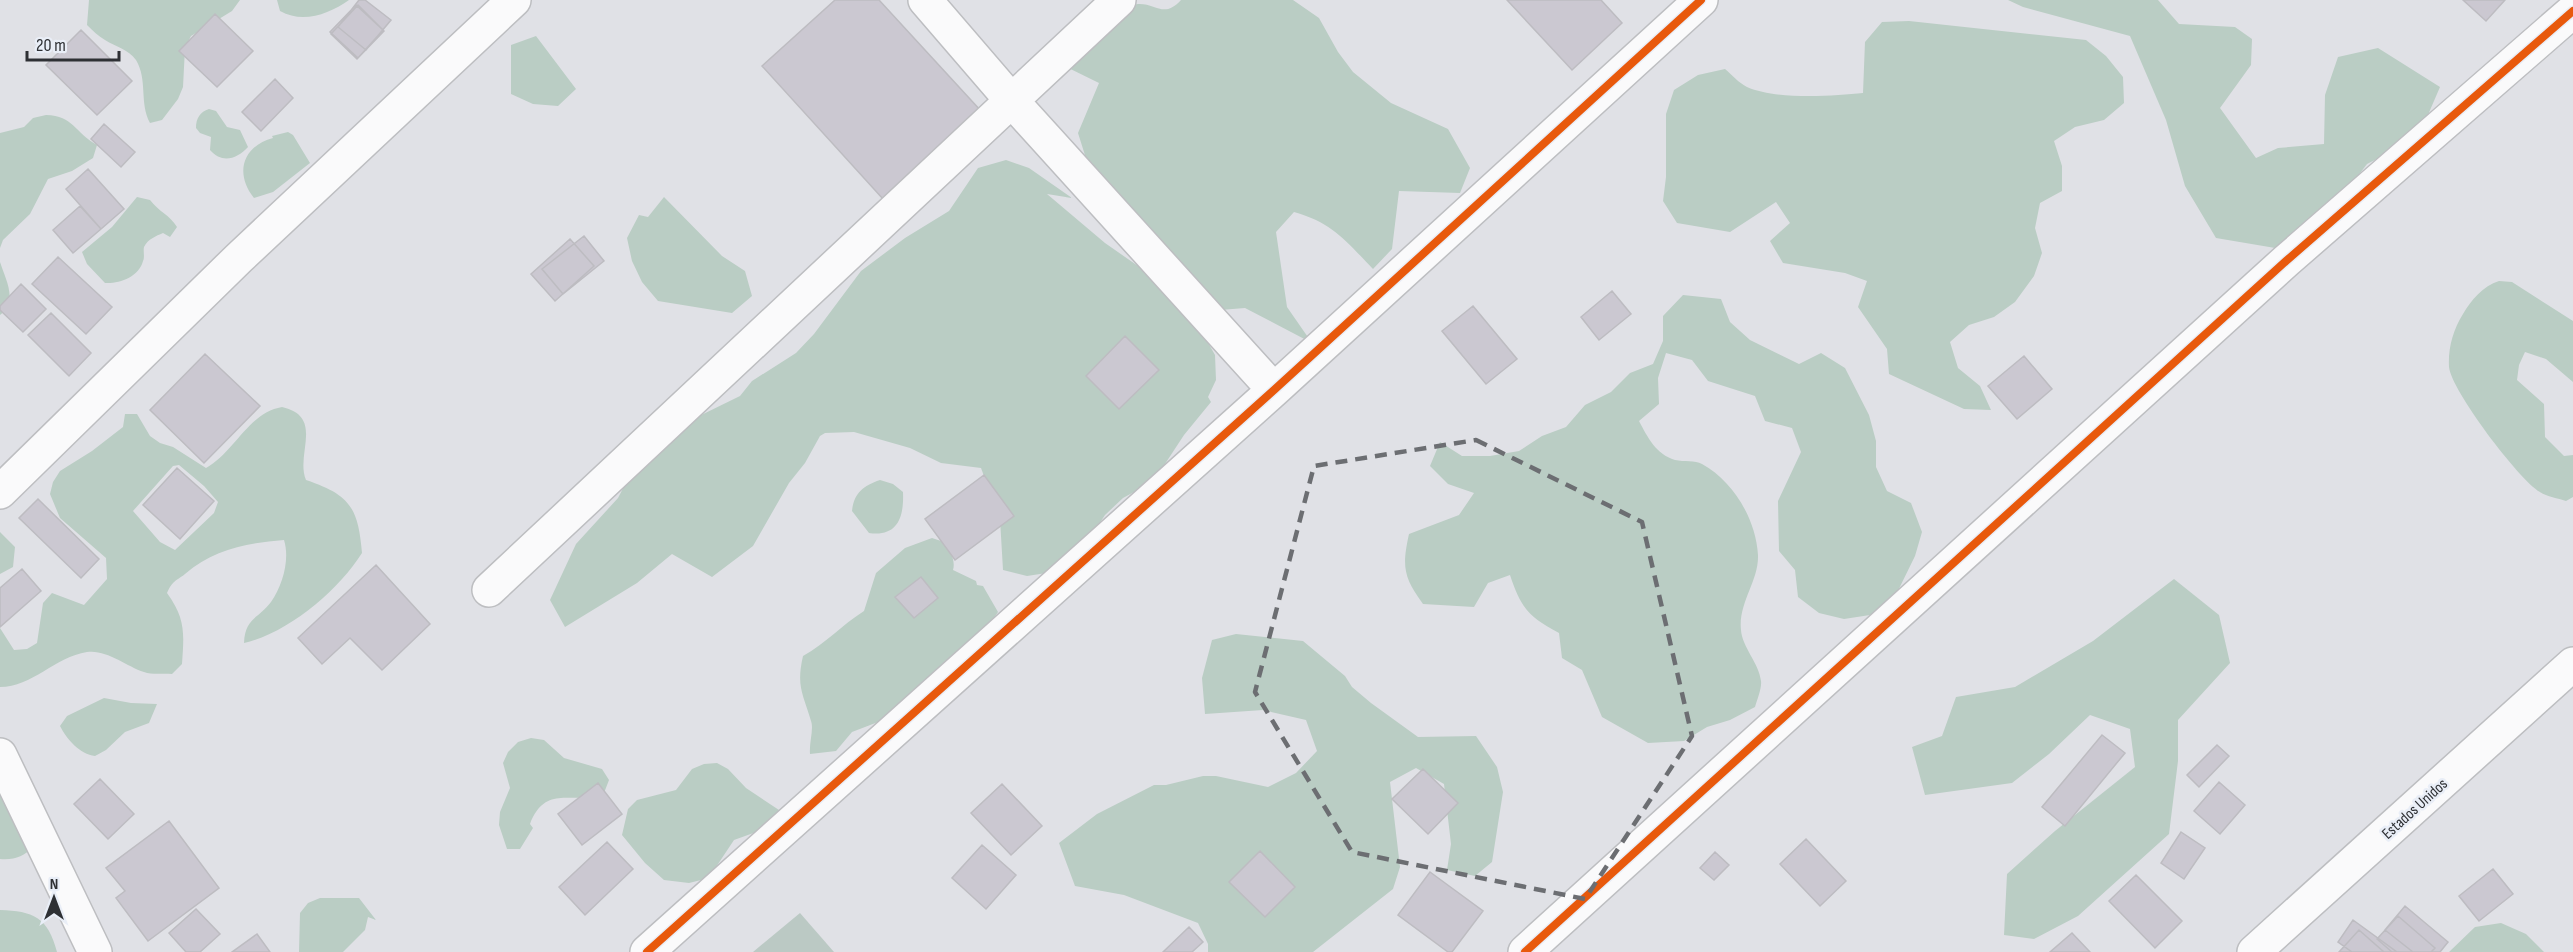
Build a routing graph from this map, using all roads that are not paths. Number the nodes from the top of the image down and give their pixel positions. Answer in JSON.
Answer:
{"nodes":[{"id":1,"x":514,"y":0,"type":"edge"},
{"id":2,"x":925,"y":0,"type":"edge"},
{"id":3,"x":1119,"y":0,"type":"edge"},
{"id":4,"x":1701,"y":0,"type":"edge"},
{"id":5,"x":2573,"y":10,"type":"edge"},
{"id":6,"x":1012,"y":101,"type":"junction"},
{"id":7,"x":1274,"y":390,"type":"junction"},
{"id":8,"x":0,"y":492,"type":"edge"},
{"id":9,"x":489,"y":590,"type":"dead end"},
{"id":10,"x":2573,"y":664,"type":"edge"},
{"id":11,"x":0,"y":755,"type":"edge"},
{"id":12,"x":95,"y":952,"type":"edge"},
{"id":13,"x":647,"y":952,"type":"edge"},
{"id":14,"x":1525,"y":952,"type":"edge"},
{"id":15,"x":2254,"y":952,"type":"edge"}],
"edges":[{"from":1,"to":8,"type":"street"},
{"from":2,"to":6,"type":"street"},
{"from":3,"to":6,"type":"street"},
{"from":4,"to":7,"type":"street"},
{"from":5,"to":14,"type":"street"},
{"from":6,"to":7,"type":"street"},
{"from":6,"to":9,"type":"street"},
{"from":7,"to":13,"type":"street"},
{"from":10,"to":15,"type":"street","name":"Estados Unidos"},
{"from":11,"to":12,"type":"street"}]}
